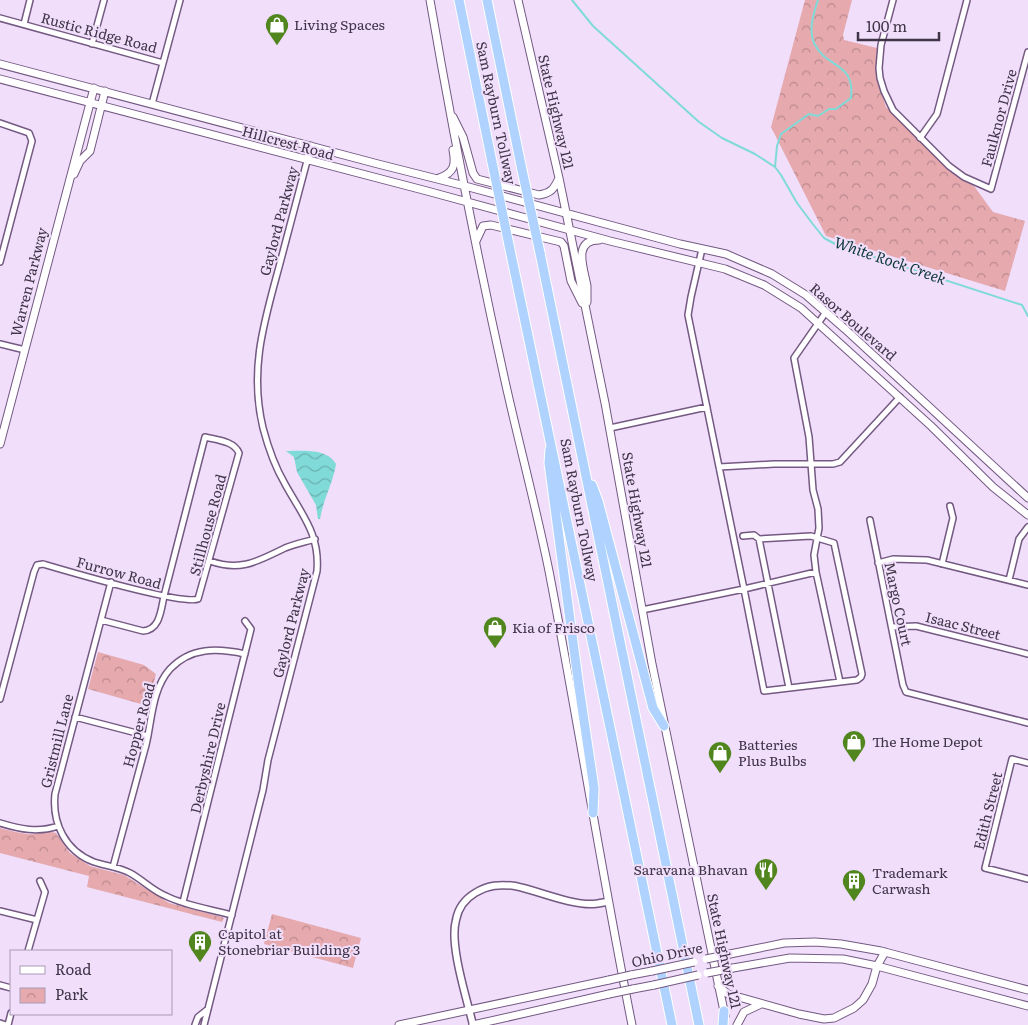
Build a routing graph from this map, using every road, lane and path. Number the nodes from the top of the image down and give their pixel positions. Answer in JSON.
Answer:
{"nodes":[{"id":1,"x":30,"y":0,"type":"edge"},
{"id":2,"x":104,"y":0,"type":"edge"},
{"id":3,"x":180,"y":0,"type":"edge"},
{"id":4,"x":430,"y":0,"type":"edge"},
{"id":5,"x":459,"y":0,"type":"edge"},
{"id":6,"x":488,"y":0,"type":"edge"},
{"id":7,"x":518,"y":0,"type":"edge"},
{"id":8,"x":893,"y":0,"type":"edge"},
{"id":9,"x":967,"y":0,"type":"edge"},
{"id":10,"x":0,"y":18,"type":"edge"},
{"id":11,"x":24,"y":24,"type":"junction"},
{"id":12,"x":92,"y":44,"type":"junction"},
{"id":13,"x":1028,"y":52,"type":"edge"},
{"id":14,"x":163,"y":63,"type":"junction"},
{"id":15,"x":0,"y":64,"type":"edge"},
{"id":16,"x":0,"y":79,"type":"edge"},
{"id":17,"x":94,"y":88,"type":"junction"},
{"id":18,"x":105,"y":92,"type":"junction"},
{"id":19,"x":89,"y":103,"type":"junction"},
{"id":20,"x":152,"y":104,"type":"junction"},
{"id":21,"x":102,"y":106,"type":"junction"},
{"id":22,"x":449,"y":108,"type":"junction"},
{"id":23,"x":0,"y":123,"type":"edge"},
{"id":24,"x":920,"y":138,"type":"junction"},
{"id":25,"x":311,"y":146,"type":"junction"},
{"id":26,"x":307,"y":161,"type":"junction"},
{"id":27,"x":559,"y":178,"type":"junction"},
{"id":28,"x":438,"y":179,"type":"junction"},
{"id":29,"x":68,"y":185,"type":"junction"},
{"id":30,"x":465,"y":186,"type":"junction"},
{"id":31,"x":468,"y":202,"type":"junction"},
{"id":32,"x":566,"y":214,"type":"junction"},
{"id":33,"x":569,"y":230,"type":"junction"},
{"id":34,"x":608,"y":241,"type":"junction"},
{"id":35,"x":476,"y":242,"type":"junction"},
{"id":36,"x":702,"y":249,"type":"junction"},
{"id":37,"x":0,"y":262,"type":"edge"},
{"id":38,"x":699,"y":263,"type":"junction"},
{"id":39,"x":826,"y":312,"type":"junction"},
{"id":40,"x":587,"y":315,"type":"junction"},
{"id":41,"x":818,"y":322,"type":"junction"},
{"id":42,"x":0,"y":344,"type":"edge"},
{"id":43,"x":25,"y":350,"type":"junction"},
{"id":44,"x":900,"y":397,"type":"junction"},
{"id":45,"x":707,"y":407,"type":"junction"},
{"id":46,"x":610,"y":428,"type":"junction"},
{"id":47,"x":551,"y":441,"type":"junction"},
{"id":48,"x":0,"y":444,"type":"edge"},
{"id":49,"x":582,"y":457,"type":"junction"},
{"id":50,"x":811,"y":464,"type":"junction"},
{"id":51,"x":719,"y":467,"type":"junction"},
{"id":52,"x":1028,"y":498,"type":"edge"},
{"id":53,"x":950,"y":506,"type":"dead end"},
{"id":54,"x":1028,"y":515,"type":"edge"},
{"id":55,"x":870,"y":520,"type":"dead end"},
{"id":56,"x":1028,"y":527,"type":"edge"},
{"id":57,"x":743,"y":536,"type":"dead end"},
{"id":58,"x":818,"y":538,"type":"junction"},
{"id":59,"x":315,"y":539,"type":"junction"},
{"id":60,"x":759,"y":539,"type":"junction"},
{"id":61,"x":210,"y":561,"type":"junction"},
{"id":62,"x":878,"y":563,"type":"junction"},
{"id":63,"x":942,"y":564,"type":"junction"},
{"id":64,"x":816,"y":572,"type":"junction"},
{"id":65,"x":1009,"y":580,"type":"junction"},
{"id":66,"x":110,"y":582,"type":"junction"},
{"id":67,"x":768,"y":584,"type":"junction"},
{"id":68,"x":1028,"y":585,"type":"edge"},
{"id":69,"x":744,"y":589,"type":"junction"},
{"id":70,"x":164,"y":596,"type":"junction"},
{"id":71,"x":196,"y":600,"type":"joint"},
{"id":72,"x":642,"y":610,"type":"junction"},
{"id":73,"x":101,"y":620,"type":"junction"},
{"id":74,"x":246,"y":621,"type":"dead end"},
{"id":75,"x":892,"y":627,"type":"junction"},
{"id":76,"x":245,"y":654,"type":"junction"},
{"id":77,"x":1028,"y":654,"type":"edge"},
{"id":78,"x":840,"y":682,"type":"junction"},
{"id":79,"x":789,"y":688,"type":"junction"},
{"id":80,"x":0,"y":699,"type":"edge"},
{"id":81,"x":75,"y":717,"type":"junction"},
{"id":82,"x":1028,"y":723,"type":"edge"},
{"id":83,"x":664,"y":726,"type":"junction"},
{"id":84,"x":148,"y":736,"type":"junction"},
{"id":85,"x":1028,"y":763,"type":"edge"},
{"id":86,"x":592,"y":813,"type":"junction"},
{"id":87,"x":0,"y":823,"type":"edge"},
{"id":88,"x":58,"y":826,"type":"junction"},
{"id":89,"x":113,"y":867,"type":"junction"},
{"id":90,"x":1028,"y":879,"type":"edge"},
{"id":91,"x":40,"y":881,"type":"dead end"},
{"id":92,"x":183,"y":902,"type":"junction"},
{"id":93,"x":608,"y":902,"type":"junction"},
{"id":94,"x":0,"y":911,"type":"edge"},
{"id":95,"x":232,"y":915,"type":"junction"},
{"id":96,"x":37,"y":920,"type":"junction"},
{"id":97,"x":28,"y":950,"type":"edge"},
{"id":98,"x":881,"y":951,"type":"junction"},
{"id":99,"x":877,"y":966,"type":"junction"},
{"id":100,"x":718,"y":986,"type":"junction"},
{"id":101,"x":1028,"y":990,"type":"edge"},
{"id":102,"x":761,"y":1003,"type":"junction"},
{"id":103,"x":1028,"y":1006,"type":"edge"},
{"id":104,"x":208,"y":1010,"type":"junction"},
{"id":105,"x":470,"y":1010,"type":"junction"},
{"id":106,"x":724,"y":1011,"type":"junction"},
{"id":107,"x":0,"y":1023,"type":"edge"},
{"id":108,"x":7,"y":1025,"type":"edge"},
{"id":109,"x":195,"y":1025,"type":"edge"},
{"id":110,"x":204,"y":1025,"type":"edge"},
{"id":111,"x":399,"y":1025,"type":"edge"},
{"id":112,"x":473,"y":1025,"type":"edge"},
{"id":113,"x":632,"y":1025,"type":"edge"},
{"id":114,"x":672,"y":1025,"type":"edge"},
{"id":115,"x":699,"y":1025,"type":"edge"},
{"id":116,"x":723,"y":1025,"type":"edge"},
{"id":117,"x":727,"y":1025,"type":"edge"},
{"id":118,"x":737,"y":1025,"type":"edge"}],
"edges":[{"from":1,"to":11,"type":"street"},
{"from":2,"to":12,"type":"street"},
{"from":3,"to":14,"type":"street"},
{"from":4,"to":22,"type":"main road"},
{"from":5,"to":47,"type":"highway","name":"Sam Rayburn Tollway","bridge":true},
{"from":6,"to":49,"type":"highway","name":"Sam Rayburn Tollway","bridge":true},
{"from":7,"to":27,"type":"main road","name":"State Highway 121"},
{"from":8,"to":24,"type":"street"},
{"from":9,"to":24,"type":"street"},
{"from":10,"to":11,"type":"street","name":"Rustic Ridge Road"},
{"from":11,"to":12,"type":"street","name":"Rustic Ridge Road"},
{"from":12,"to":14,"type":"street","name":"Rustic Ridge Road"},
{"from":13,"to":24,"type":"street","name":"Faulknor Drive"},
{"from":14,"to":20,"type":"street"},
{"from":15,"to":17,"type":"main road","name":"Hillcrest Road"},
{"from":16,"to":19,"type":"main road","name":"Hillcrest Road"},
{"from":17,"to":18,"type":"main road","name":"Hillcrest Road"},
{"from":17,"to":19,"type":"main road","name":"Warren Parkway"},
{"from":18,"to":20,"type":"main road","name":"Hillcrest Road"},
{"from":18,"to":21,"type":"main road","name":"Warren Parkway"},
{"from":19,"to":21,"type":"main road","name":"Hillcrest Road"},
{"from":19,"to":29,"type":"main road","name":"Warren Parkway"},
{"from":20,"to":25,"type":"main road","name":"Hillcrest Road"},
{"from":21,"to":26,"type":"main road","name":"Hillcrest Road"},
{"from":21,"to":29,"type":"main road","name":"Warren Parkway"},
{"from":22,"to":27,"type":"main road"},
{"from":22,"to":28,"type":"main road"},
{"from":22,"to":30,"type":"main road"},
{"from":23,"to":37,"type":"street"},
{"from":25,"to":26,"type":"main road"},
{"from":25,"to":28,"type":"main road","name":"Hillcrest Road"},
{"from":26,"to":31,"type":"main road","name":"Hillcrest Road"},
{"from":26,"to":59,"type":"street","name":"Gaylord Parkway"},
{"from":27,"to":32,"type":"main road","name":"State Highway 121"},
{"from":28,"to":30,"type":"main road","name":"Hillcrest Road"},
{"from":29,"to":43,"type":"main road","name":"Warren Parkway"},
{"from":30,"to":31,"type":"main road"},
{"from":30,"to":32,"type":"main road","name":"Hillcrest Road"},
{"from":31,"to":33,"type":"main road","name":"Hillcrest Road"},
{"from":31,"to":35,"type":"main road"},
{"from":32,"to":33,"type":"main road","name":"State Highway 121"},
{"from":32,"to":36,"type":"main road","name":"Rasor Boulevard"},
{"from":33,"to":34,"type":"main road","name":"Rasor Boulevard"},
{"from":33,"to":40,"type":"main road","name":"State Highway 121"},
{"from":34,"to":38,"type":"main road","name":"Rasor Boulevard"},
{"from":34,"to":40,"type":"main road"},
{"from":35,"to":40,"type":"main road"},
{"from":35,"to":86,"type":"main road"},
{"from":36,"to":38,"type":"street"},
{"from":36,"to":39,"type":"main road","name":"Rasor Boulevard"},
{"from":38,"to":41,"type":"main road","name":"Rasor Boulevard"},
{"from":38,"to":45,"type":"street"},
{"from":39,"to":41,"type":"street"},
{"from":39,"to":52,"type":"main road","name":"Rasor Boulevard"},
{"from":40,"to":46,"type":"main road","name":"State Highway 121"},
{"from":41,"to":44,"type":"main road","name":"Rasor Boulevard"},
{"from":41,"to":50,"type":"street"},
{"from":42,"to":43,"type":"street"},
{"from":43,"to":48,"type":"main road","name":"Warren Parkway"},
{"from":44,"to":50,"type":"street"},
{"from":44,"to":54,"type":"main road","name":"Rasor Boulevard"},
{"from":45,"to":46,"type":"street"},
{"from":45,"to":51,"type":"street"},
{"from":46,"to":72,"type":"main road","name":"State Highway 121"},
{"from":47,"to":86,"type":"highway"},
{"from":47,"to":114,"type":"highway","name":"Sam Rayburn Tollway"},
{"from":49,"to":83,"type":"highway"},
{"from":49,"to":115,"type":"highway","name":"Sam Rayburn Tollway"},
{"from":50,"to":51,"type":"street"},
{"from":50,"to":58,"type":"street"},
{"from":51,"to":69,"type":"street"},
{"from":53,"to":63,"type":"street"},
{"from":55,"to":62,"type":"street","name":"Margo Court"},
{"from":56,"to":65,"type":"street"},
{"from":57,"to":60,"type":"street"},
{"from":58,"to":60,"type":"street"},
{"from":58,"to":64,"type":"street"},
{"from":58,"to":78,"type":"street"},
{"from":59,"to":61,"type":"street"},
{"from":59,"to":95,"type":"street","name":"Gaylord Parkway"},
{"from":60,"to":67,"type":"street"},
{"from":61,"to":70,"type":"street","name":"Stillhouse Road"},
{"from":61,"to":71,"type":"street","name":"Stillhouse Road"},
{"from":62,"to":63,"type":"street"},
{"from":62,"to":75,"type":"street","name":"Margo Court"},
{"from":63,"to":65,"type":"street"},
{"from":64,"to":67,"type":"street"},
{"from":64,"to":78,"type":"street"},
{"from":65,"to":68,"type":"street"},
{"from":66,"to":70,"type":"street","name":"Furrow Road"},
{"from":66,"to":73,"type":"street","name":"Gristmill Lane"},
{"from":66,"to":80,"type":"street","name":"Furrow Road"},
{"from":67,"to":69,"type":"street"},
{"from":67,"to":79,"type":"street"},
{"from":69,"to":72,"type":"street"},
{"from":69,"to":79,"type":"street"},
{"from":70,"to":71,"type":"street","name":"Furrow Road"},
{"from":70,"to":73,"type":"street"},
{"from":72,"to":83,"type":"main road","name":"State Highway 121"},
{"from":73,"to":81,"type":"street","name":"Gristmill Lane"},
{"from":74,"to":76,"type":"street","name":"Derbyshire Drive"},
{"from":75,"to":77,"type":"street","name":"Isaac Street"},
{"from":75,"to":82,"type":"street","name":"Margo Court"},
{"from":76,"to":84,"type":"street","name":"Hopper Road"},
{"from":76,"to":92,"type":"street","name":"Derbyshire Drive"},
{"from":78,"to":79,"type":"street"},
{"from":81,"to":84,"type":"street"},
{"from":81,"to":88,"type":"street","name":"Gristmill Lane"},
{"from":83,"to":100,"type":"main road","name":"State Highway 121"},
{"from":84,"to":89,"type":"street","name":"Hopper Road"},
{"from":85,"to":90,"type":"street","name":"Edith Street"},
{"from":86,"to":93,"type":"main road"},
{"from":87,"to":88,"type":"street"},
{"from":88,"to":89,"type":"street","name":"Gristmill Lane"},
{"from":89,"to":92,"type":"street","name":"Gristmill Lane"},
{"from":91,"to":96,"type":"street"},
{"from":92,"to":95,"type":"street","name":"Gristmill Lane"},
{"from":93,"to":105,"type":"street"},
{"from":93,"to":113,"type":"main road"},
{"from":94,"to":96,"type":"street"},
{"from":95,"to":104,"type":"street","name":"Gaylord Parkway"},
{"from":96,"to":97,"type":"street"},
{"from":98,"to":99,"type":"main road"},
{"from":98,"to":101,"type":"main road","name":"Ohio Drive"},
{"from":98,"to":105,"type":"main road","name":"Ohio Drive","bridge":true},
{"from":99,"to":102,"type":"main road"},
{"from":99,"to":103,"type":"main road","name":"Ohio Drive"},
{"from":99,"to":112,"type":"main road","name":"Ohio Drive","bridge":true},
{"from":100,"to":102,"type":"main road"},
{"from":100,"to":106,"type":"main road","name":"State Highway 121"},
{"from":102,"to":118,"type":"main road"},
{"from":104,"to":109,"type":"street","name":"Gaylord Parkway"},
{"from":104,"to":110,"type":"street","name":"Gaylord Parkway"},
{"from":105,"to":111,"type":"main road","name":"Ohio Drive"},
{"from":105,"to":112,"type":"street"},
{"from":106,"to":116,"type":"highway"},
{"from":106,"to":117,"type":"main road","name":"State Highway 121"},
{"from":107,"to":108,"type":"street"}]}
